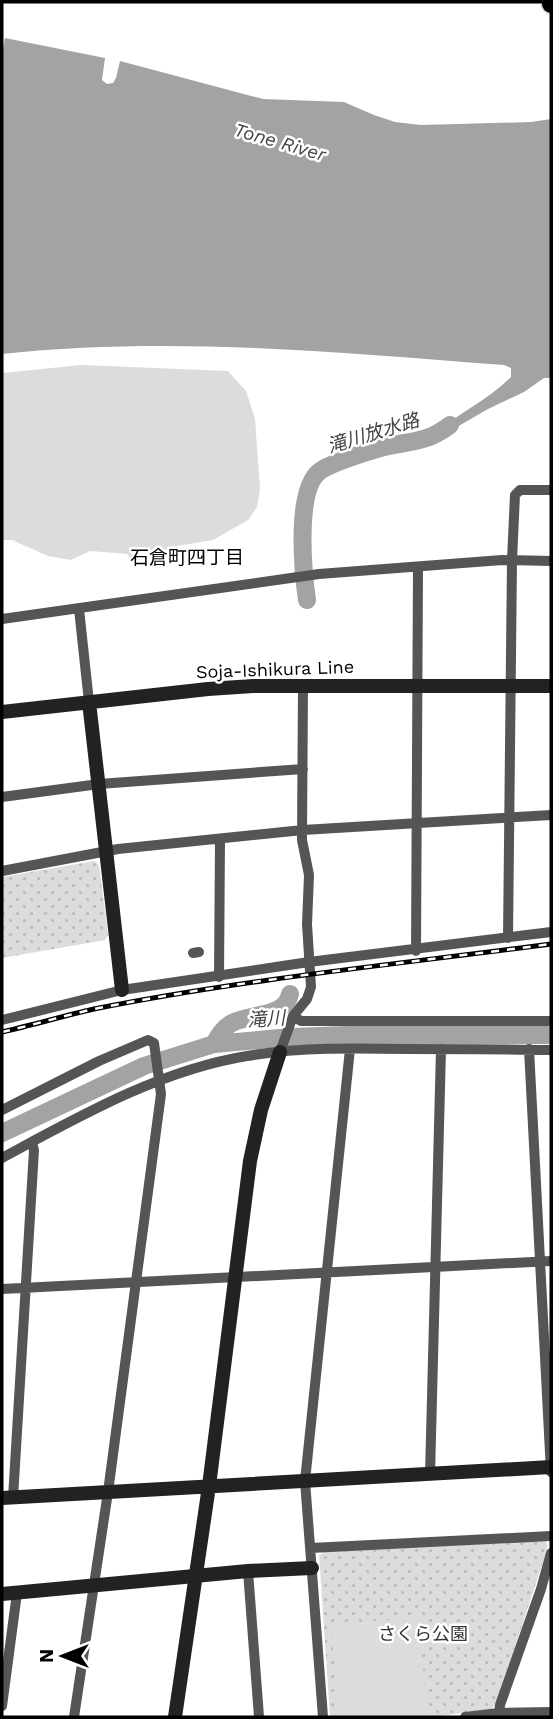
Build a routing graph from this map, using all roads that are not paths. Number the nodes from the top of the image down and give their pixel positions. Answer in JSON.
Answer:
{"nodes":[{"id":1,"x":551,"y":490,"type":"edge"},
{"id":2,"x":512,"y":560,"type":"junction"},
{"id":3,"x":551,"y":561,"type":"edge"},
{"id":4,"x":418,"y":566,"type":"junction"},
{"id":5,"x":79,"y":609,"type":"junction"},
{"id":6,"x":2,"y":619,"type":"edge"},
{"id":7,"x":303,"y":685,"type":"junction"},
{"id":8,"x":418,"y":685,"type":"junction"},
{"id":9,"x":510,"y":685,"type":"junction"},
{"id":10,"x":551,"y":686,"type":"edge"},
{"id":11,"x":89,"y":702,"type":"junction"},
{"id":12,"x":2,"y":712,"type":"edge"},
{"id":13,"x":303,"y":769,"type":"junction"},
{"id":14,"x":99,"y":784,"type":"junction"},
{"id":15,"x":2,"y":797,"type":"edge"},
{"id":16,"x":551,"y":815,"type":"edge"},
{"id":17,"x":508,"y":817,"type":"junction"},
{"id":18,"x":416,"y":823,"type":"junction"},
{"id":19,"x":303,"y":830,"type":"junction"},
{"id":20,"x":220,"y":839,"type":"junction"},
{"id":21,"x":107,"y":853,"type":"junction"},
{"id":22,"x":2,"y":871,"type":"edge"},
{"id":23,"x":551,"y":932,"type":"edge"},
{"id":24,"x":508,"y":937,"type":"junction"},
{"id":25,"x":415,"y":951,"type":"junction"},
{"id":26,"x":309,"y":962,"type":"junction"},
{"id":27,"x":219,"y":977,"type":"junction"},
{"id":28,"x":122,"y":990,"type":"junction"},
{"id":29,"x":2,"y":1020,"type":"edge"},
{"id":30,"x":291,"y":1021,"type":"junction"},
{"id":31,"x":551,"y":1021,"type":"edge"},
{"id":32,"x":349,"y":1049,"type":"junction"},
{"id":33,"x":441,"y":1049,"type":"junction"},
{"id":34,"x":529,"y":1049,"type":"junction"},
{"id":35,"x":551,"y":1049,"type":"edge"},
{"id":36,"x":281,"y":1050,"type":"junction"},
{"id":37,"x":160,"y":1079,"type":"junction"},
{"id":38,"x":2,"y":1110,"type":"edge"},
{"id":39,"x":32,"y":1143,"type":"junction"},
{"id":40,"x":2,"y":1158,"type":"edge"},
{"id":41,"x":551,"y":1261,"type":"edge"},
{"id":42,"x":540,"y":1262,"type":"junction"},
{"id":43,"x":433,"y":1267,"type":"junction"},
{"id":44,"x":326,"y":1273,"type":"junction"},
{"id":45,"x":237,"y":1278,"type":"junction"},
{"id":46,"x":136,"y":1282,"type":"junction"},
{"id":47,"x":25,"y":1287,"type":"junction"},
{"id":48,"x":2,"y":1289,"type":"edge"},
{"id":49,"x":551,"y":1467,"type":"edge"},
{"id":50,"x":551,"y":1473,"type":"edge"},
{"id":51,"x":430,"y":1475,"type":"junction"},
{"id":52,"x":305,"y":1481,"type":"junction"},
{"id":53,"x":209,"y":1486,"type":"junction"},
{"id":54,"x":108,"y":1492,"type":"junction"},
{"id":55,"x":7,"y":1498,"type":"edge"},
{"id":56,"x":551,"y":1536,"type":"edge"},
{"id":57,"x":311,"y":1548,"type":"junction"},
{"id":58,"x":551,"y":1553,"type":"edge"},
{"id":59,"x":312,"y":1569,"type":"junction"},
{"id":60,"x":248,"y":1571,"type":"junction"},
{"id":61,"x":196,"y":1577,"type":"junction"},
{"id":62,"x":94,"y":1585,"type":"junction"},
{"id":63,"x":17,"y":1593,"type":"junction"},
{"id":64,"x":2,"y":1594,"type":"edge"},
{"id":65,"x":2,"y":1706,"type":"edge"},
{"id":66,"x":551,"y":1712,"type":"edge"},
{"id":67,"x":499,"y":1713,"type":"junction"},
{"id":68,"x":74,"y":1717,"type":"edge"},
{"id":69,"x":176,"y":1717,"type":"edge"},
{"id":70,"x":259,"y":1717,"type":"edge"},
{"id":71,"x":323,"y":1717,"type":"edge"},
{"id":72,"x":465,"y":1717,"type":"edge"}],
"edges":[{"from":1,"to":2,"type":"street"},
{"from":2,"to":3,"type":"street"},
{"from":2,"to":4,"type":"street"},
{"from":2,"to":9,"type":"street"},
{"from":4,"to":5,"type":"street"},
{"from":4,"to":8,"type":"street"},
{"from":5,"to":6,"type":"street"},
{"from":5,"to":11,"type":"street"},
{"from":7,"to":8,"type":"street","name":"Soja-Ishikura Line"},
{"from":7,"to":11,"type":"street","name":"Soja-Ishikura Line"},
{"from":7,"to":13,"type":"street"},
{"from":8,"to":9,"type":"street","name":"Soja-Ishikura Line"},
{"from":8,"to":18,"type":"street"},
{"from":9,"to":10,"type":"street","name":"Soja-Ishikura Line"},
{"from":9,"to":17,"type":"street"},
{"from":11,"to":12,"type":"street","name":"Soja-Ishikura Line"},
{"from":11,"to":14,"type":"street"},
{"from":13,"to":14,"type":"street"},
{"from":13,"to":19,"type":"street"},
{"from":14,"to":15,"type":"street"},
{"from":14,"to":21,"type":"street"},
{"from":16,"to":17,"type":"street"},
{"from":17,"to":18,"type":"street"},
{"from":17,"to":24,"type":"street"},
{"from":18,"to":19,"type":"street"},
{"from":18,"to":25,"type":"street"},
{"from":19,"to":20,"type":"street"},
{"from":19,"to":26,"type":"street"},
{"from":20,"to":21,"type":"street"},
{"from":20,"to":27,"type":"street"},
{"from":21,"to":22,"type":"street"},
{"from":21,"to":28,"type":"street"},
{"from":23,"to":24,"type":"street"},
{"from":24,"to":25,"type":"street"},
{"from":25,"to":26,"type":"street"},
{"from":26,"to":27,"type":"street"},
{"from":26,"to":30,"type":"street"},
{"from":27,"to":28,"type":"street"},
{"from":28,"to":29,"type":"street"},
{"from":30,"to":31,"type":"street"},
{"from":30,"to":36,"type":"street"},
{"from":32,"to":33,"type":"street"},
{"from":32,"to":36,"type":"street"},
{"from":32,"to":44,"type":"street"},
{"from":33,"to":34,"type":"street"},
{"from":33,"to":43,"type":"street"},
{"from":34,"to":35,"type":"street"},
{"from":34,"to":42,"type":"street"},
{"from":36,"to":37,"type":"street"},
{"from":36,"to":45,"type":"street"},
{"from":37,"to":38,"type":"street"},
{"from":37,"to":39,"type":"street"},
{"from":37,"to":46,"type":"street"},
{"from":39,"to":40,"type":"street"},
{"from":39,"to":47,"type":"street"},
{"from":41,"to":42,"type":"street"},
{"from":42,"to":43,"type":"street"},
{"from":42,"to":49,"type":"street"},
{"from":43,"to":44,"type":"street"},
{"from":43,"to":51,"type":"street"},
{"from":44,"to":45,"type":"street"},
{"from":44,"to":52,"type":"street"},
{"from":45,"to":46,"type":"street"},
{"from":45,"to":53,"type":"street"},
{"from":46,"to":47,"type":"street"},
{"from":46,"to":54,"type":"street"},
{"from":47,"to":48,"type":"street"},
{"from":47,"to":55,"type":"street"},
{"from":49,"to":50,"type":"street"},
{"from":49,"to":51,"type":"street"},
{"from":51,"to":52,"type":"street"},
{"from":52,"to":53,"type":"street"},
{"from":52,"to":57,"type":"street"},
{"from":53,"to":54,"type":"street"},
{"from":53,"to":61,"type":"street"},
{"from":54,"to":55,"type":"street"},
{"from":54,"to":62,"type":"street"},
{"from":56,"to":57,"type":"street"},
{"from":57,"to":59,"type":"street"},
{"from":58,"to":67,"type":"street"},
{"from":59,"to":60,"type":"street"},
{"from":59,"to":71,"type":"street"},
{"from":60,"to":61,"type":"street"},
{"from":60,"to":70,"type":"street"},
{"from":61,"to":62,"type":"street"},
{"from":61,"to":69,"type":"street"},
{"from":62,"to":63,"type":"street"},
{"from":62,"to":68,"type":"street"},
{"from":63,"to":64,"type":"street"},
{"from":63,"to":65,"type":"street"},
{"from":66,"to":67,"type":"street"},
{"from":67,"to":72,"type":"street"}]}
